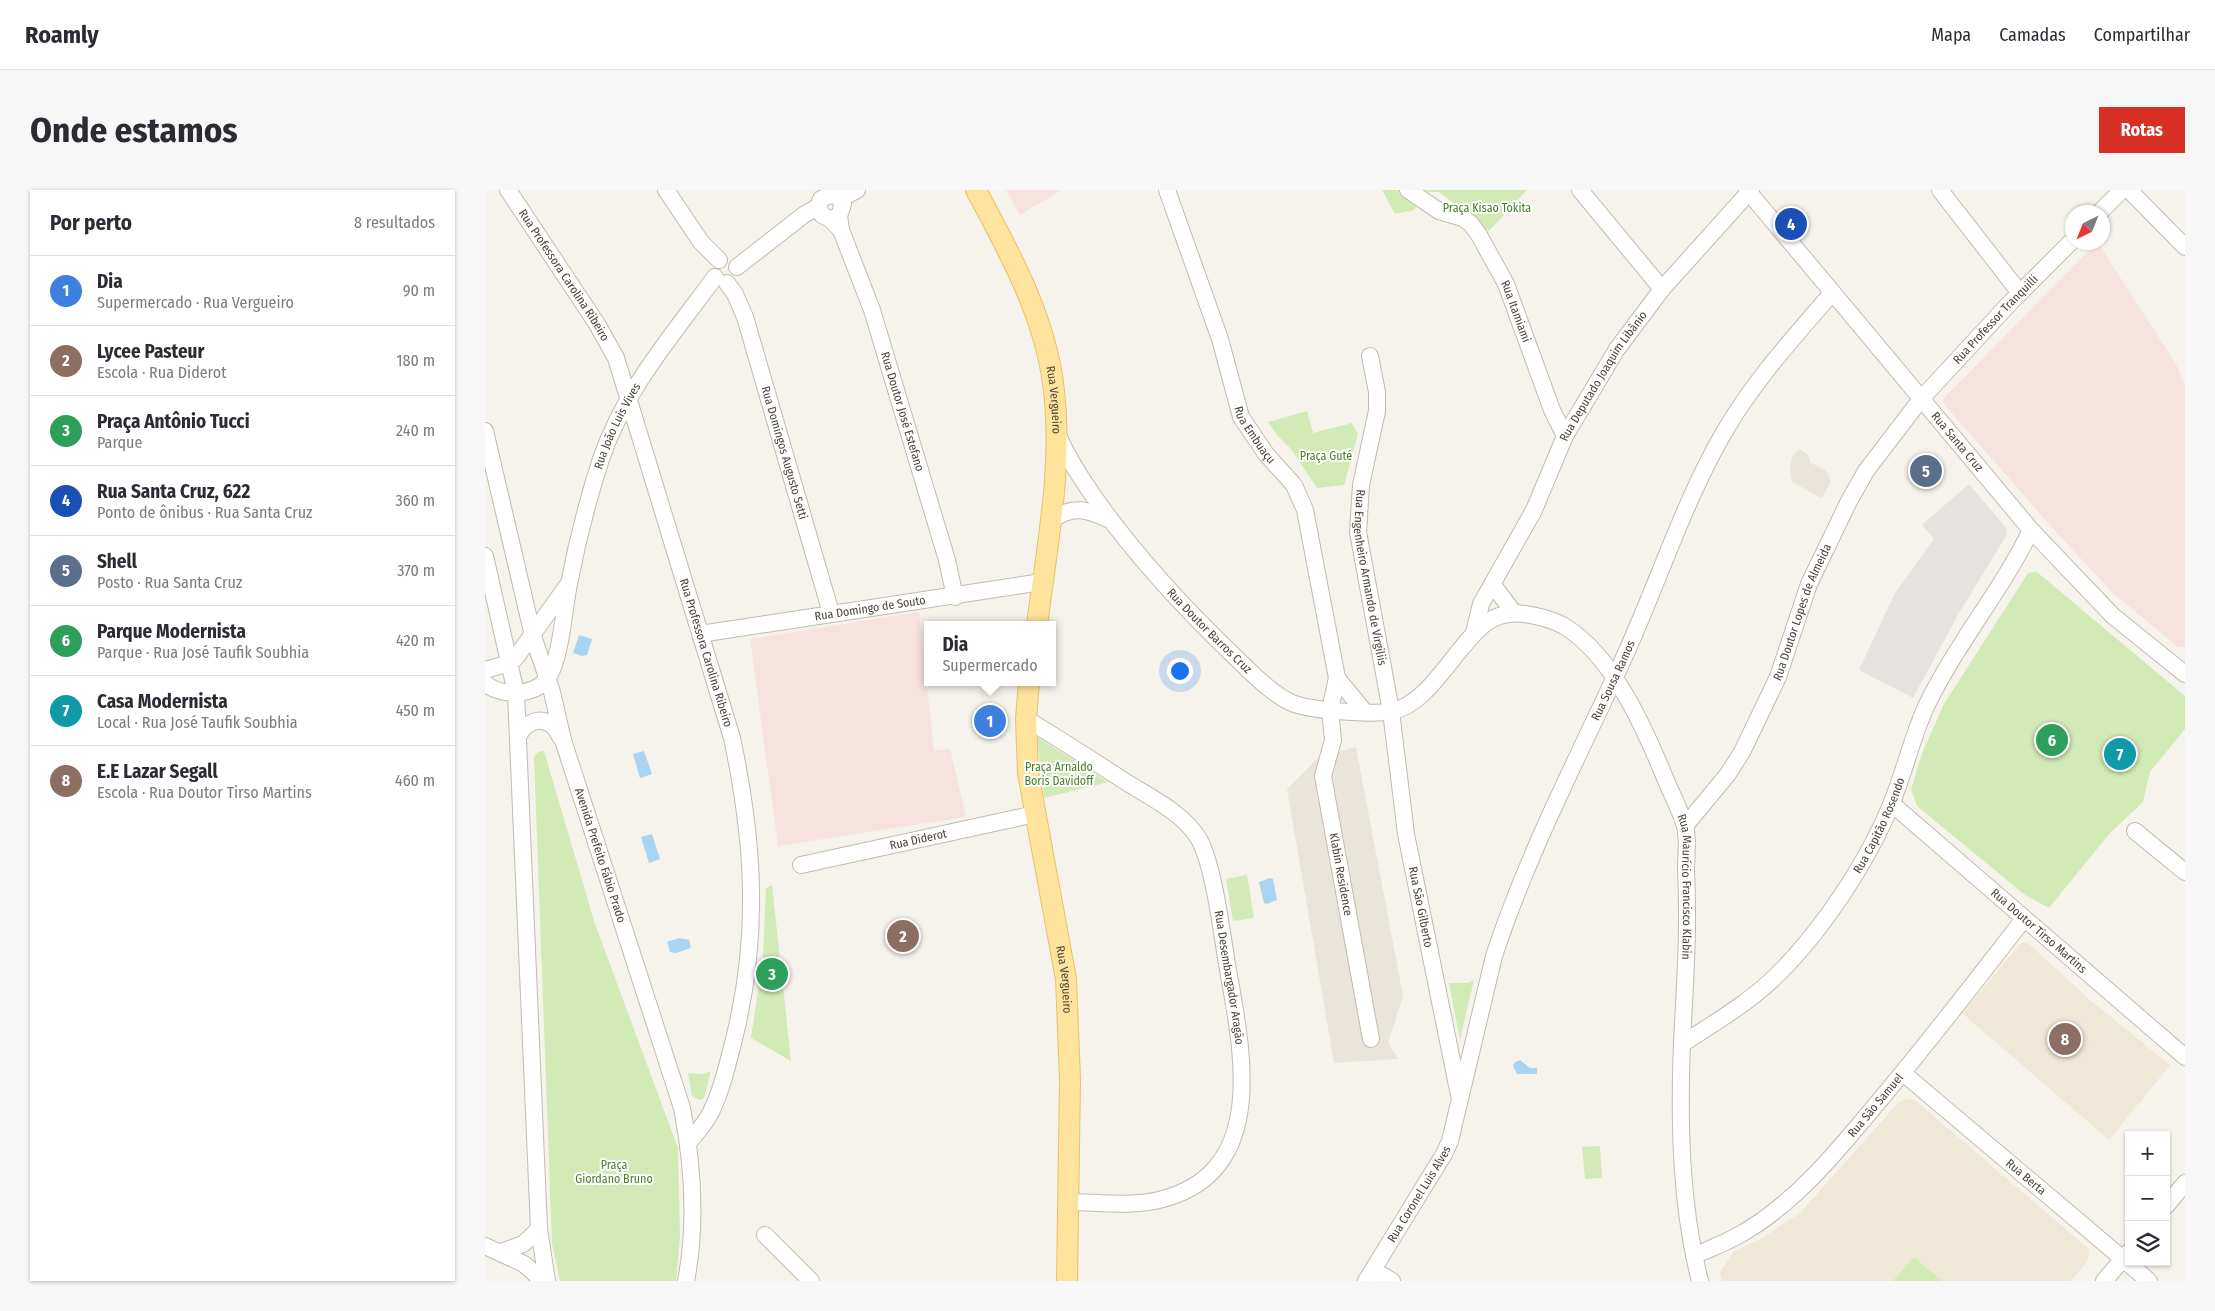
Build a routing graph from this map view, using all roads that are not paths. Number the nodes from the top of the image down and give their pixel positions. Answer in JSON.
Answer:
{"nodes":[{"id":1,"x":508,"y":190,"type":"edge"},
{"id":2,"x":666,"y":190,"type":"edge"},
{"id":3,"x":857,"y":190,"type":"edge"},
{"id":4,"x":976,"y":190,"type":"edge"},
{"id":5,"x":1167,"y":190,"type":"edge"},
{"id":6,"x":1408,"y":190,"type":"edge"},
{"id":7,"x":1580,"y":190,"type":"edge"},
{"id":8,"x":1940,"y":190,"type":"edge"},
{"id":9,"x":2122,"y":190,"type":"edge"},
{"id":10,"x":2129,"y":190,"type":"edge"},
{"id":11,"x":1749,"y":191,"type":"edge"},
{"id":12,"x":2107,"y":205,"type":"edge"},
{"id":13,"x":826,"y":207,"type":"edge"},
{"id":14,"x":2185,"y":247,"type":"edge"},
{"id":15,"x":2065,"y":248,"type":"edge"},
{"id":16,"x":725,"y":272,"type":"junction"},
{"id":17,"x":1662,"y":289,"type":"junction"},
{"id":18,"x":1832,"y":293,"type":"junction"},
{"id":19,"x":2020,"y":293,"type":"junction"},
{"id":20,"x":1370,"y":356,"type":"dead end"},
{"id":21,"x":629,"y":396,"type":"junction"},
{"id":22,"x":1921,"y":400,"type":"junction"},
{"id":23,"x":485,"y":431,"type":"edge"},
{"id":24,"x":1056,"y":431,"type":"junction"},
{"id":25,"x":1565,"y":436,"type":"junction"},
{"id":26,"x":1051,"y":520,"type":"junction"},
{"id":27,"x":1110,"y":520,"type":"junction"},
{"id":28,"x":2031,"y":530,"type":"junction"},
{"id":29,"x":2043,"y":543,"type":"junction"},
{"id":30,"x":485,"y":556,"type":"edge"},
{"id":31,"x":2015,"y":562,"type":"junction"},
{"id":32,"x":1042,"y":582,"type":"junction"},
{"id":33,"x":569,"y":584,"type":"junction"},
{"id":34,"x":1493,"y":585,"type":"junction"},
{"id":35,"x":524,"y":596,"type":"junction"},
{"id":36,"x":955,"y":597,"type":"junction"},
{"id":37,"x":554,"y":605,"type":"junction"},
{"id":38,"x":831,"y":613,"type":"junction"},
{"id":39,"x":1515,"y":613,"type":"junction"},
{"id":40,"x":1037,"y":621,"type":"edge"},
{"id":41,"x":1474,"y":633,"type":"junction"},
{"id":42,"x":700,"y":634,"type":"junction"},
{"id":43,"x":533,"y":636,"type":"junction"},
{"id":44,"x":510,"y":663,"type":"junction"},
{"id":45,"x":485,"y":670,"type":"edge"},
{"id":46,"x":2185,"y":674,"type":"edge"},
{"id":47,"x":548,"y":678,"type":"junction"},
{"id":48,"x":1337,"y":678,"type":"junction"},
{"id":49,"x":1615,"y":678,"type":"junction"},
{"id":50,"x":485,"y":683,"type":"edge"},
{"id":51,"x":1029,"y":686,"type":"edge"},
{"id":52,"x":516,"y":693,"type":"junction"},
{"id":53,"x":1330,"y":710,"type":"junction"},
{"id":54,"x":1364,"y":711,"type":"junction"},
{"id":55,"x":1391,"y":712,"type":"junction"},
{"id":56,"x":1026,"y":719,"type":"junction"},
{"id":57,"x":518,"y":737,"type":"junction"},
{"id":58,"x":563,"y":740,"type":"junction"},
{"id":59,"x":1892,"y":804,"type":"junction"},
{"id":60,"x":1035,"y":814,"type":"junction"},
{"id":61,"x":1685,"y":826,"type":"junction"},
{"id":62,"x":2135,"y":831,"type":"dead end"},
{"id":63,"x":801,"y":865,"type":"dead end"},
{"id":64,"x":2185,"y":872,"type":"edge"},
{"id":65,"x":2023,"y":920,"type":"junction"},
{"id":66,"x":1371,"y":1038,"type":"dead end"},
{"id":67,"x":1682,"y":1044,"type":"junction"},
{"id":68,"x":2185,"y":1057,"type":"edge"},
{"id":69,"x":1903,"y":1073,"type":"junction"},
{"id":70,"x":1460,"y":1100,"type":"junction"},
{"id":71,"x":689,"y":1142,"type":"junction"},
{"id":72,"x":2185,"y":1183,"type":"edge"},
{"id":73,"x":2170,"y":1201,"type":"edge"},
{"id":74,"x":1069,"y":1202,"type":"junction"},
{"id":75,"x":539,"y":1229,"type":"junction"},
{"id":76,"x":765,"y":1235,"type":"dead end"},
{"id":77,"x":493,"y":1249,"type":"edge"},
{"id":78,"x":2125,"y":1255,"type":"edge"},
{"id":79,"x":1694,"y":1256,"type":"junction"},
{"id":80,"x":2125,"y":1257,"type":"edge"},
{"id":81,"x":2135,"y":1266,"type":"edge"},
{"id":82,"x":1370,"y":1275,"type":"edge"},
{"id":83,"x":545,"y":1281,"type":"edge"},
{"id":84,"x":686,"y":1281,"type":"edge"},
{"id":85,"x":811,"y":1281,"type":"edge"},
{"id":86,"x":1067,"y":1281,"type":"edge"},
{"id":87,"x":1392,"y":1281,"type":"edge"},
{"id":88,"x":1700,"y":1281,"type":"edge"},
{"id":89,"x":2104,"y":1281,"type":"edge"},
{"id":90,"x":2149,"y":1281,"type":"edge"}],
"edges":[{"from":1,"to":21,"type":"street","name":"Rua Professora Carolina Ribeiro"},
{"from":2,"to":16,"type":"street","name":"Rua Domingos Augusto Setti"},
{"from":3,"to":13,"type":"street","name":"Rua João Luis Vives"},
{"from":4,"to":24,"type":"main road","name":"Rua Vergueiro"},
{"from":5,"to":48,"type":"street","name":"Rua Embuaçu"},
{"from":6,"to":25,"type":"street","name":"Rua Itamiami"},
{"from":7,"to":17,"type":"street"},
{"from":8,"to":19,"type":"street"},
{"from":9,"to":12,"type":"street"},
{"from":10,"to":14,"type":"street"},
{"from":11,"to":17,"type":"street","name":"Rua Deputado Joaquim Libânio"},
{"from":11,"to":18,"type":"street","name":"Rua Santa Cruz"},
{"from":13,"to":16,"type":"street","name":"Rua João Luis Vives"},
{"from":13,"to":36,"type":"street","name":"Rua Doutor José Estefano"},
{"from":15,"to":19,"type":"street","name":"Rua Professor Tranquilli"},
{"from":16,"to":21,"type":"street","name":"Rua João Luis Vives"},
{"from":16,"to":38,"type":"street","name":"Rua Domingos Augusto Setti"},
{"from":17,"to":25,"type":"street","name":"Rua Deputado Joaquim Libânio"},
{"from":18,"to":22,"type":"street","name":"Rua Santa Cruz"},
{"from":18,"to":49,"type":"street","name":"Rua Sousa Ramos"},
{"from":19,"to":22,"type":"street","name":"Rua Professor Tranquilli"},
{"from":20,"to":55,"type":"street","name":"Rua Engenheiro Armando de Virgiliis"},
{"from":21,"to":33,"type":"street","name":"Rua João Luis Vives"},
{"from":21,"to":42,"type":"street","name":"Rua Professora Carolina Ribeiro"},
{"from":22,"to":28,"type":"street","name":"Rua Santa Cruz"},
{"from":22,"to":61,"type":"street","name":"Rua Doutor Lopes de Almeida"},
{"from":23,"to":35,"type":"street","name":"Avenida Prefeito Fábio Prado"},
{"from":24,"to":26,"type":"main road","name":"Rua Vergueiro"},
{"from":24,"to":27,"type":"street","name":"Rua Doutor Barros Cruz"},
{"from":25,"to":34,"type":"street","name":"Rua Deputado Joaquim Libânio"},
{"from":26,"to":27,"type":"street","name":"Rua Doutor Barros Cruz"},
{"from":26,"to":32,"type":"main road","name":"Rua Vergueiro"},
{"from":27,"to":53,"type":"street","name":"Rua Doutor Barros Cruz"},
{"from":28,"to":29,"type":"street","name":"Rua Santa Cruz"},
{"from":28,"to":31,"type":"street","name":"Rua Capitão Rosendo"},
{"from":29,"to":31,"type":"street","name":"Rua Capitão Rosendo"},
{"from":29,"to":46,"type":"street","name":"Rua Santa Cruz"},
{"from":30,"to":44,"type":"street"},
{"from":31,"to":59,"type":"street","name":"Rua Capitão Rosendo"},
{"from":32,"to":36,"type":"street","name":"Rua Domingo de Souto"},
{"from":32,"to":40,"type":"main road","name":"Rua Vergueiro"},
{"from":33,"to":37,"type":"street","name":"Rua João Luis Vives"},
{"from":33,"to":47,"type":"street","name":"Rua João Luis Vives"},
{"from":34,"to":39,"type":"street"},
{"from":34,"to":41,"type":"street","name":"Rua Deputado Joaquim Libânio"},
{"from":35,"to":37,"type":"street"},
{"from":35,"to":43,"type":"street","name":"Avenida Prefeito Fábio Prado"},
{"from":36,"to":38,"type":"street","name":"Rua Domingo de Souto"},
{"from":37,"to":43,"type":"street","name":"Rua João Luis Vives"},
{"from":38,"to":42,"type":"street","name":"Rua Domingo de Souto"},
{"from":39,"to":41,"type":"street","name":"Rua Maurício Francisco Klabin"},
{"from":39,"to":49,"type":"street","name":"Rua Maurício Francisco Klabin"},
{"from":41,"to":55,"type":"street","name":"Rua Deputado Joaquim Libânio"},
{"from":42,"to":71,"type":"street","name":"Rua Professora Carolina Ribeiro"},
{"from":43,"to":44,"type":"street","name":"Rua João Luis Vives"},
{"from":43,"to":47,"type":"street","name":"Avenida Prefeito Fábio Prado"},
{"from":44,"to":45,"type":"street"},
{"from":44,"to":52,"type":"street"},
{"from":47,"to":52,"type":"street"},
{"from":47,"to":58,"type":"street","name":"Avenida Prefeito Fábio Prado"},
{"from":48,"to":53,"type":"street","name":"Rua Embuaçu"},
{"from":48,"to":54,"type":"street","name":"Rua Embuaçu"},
{"from":49,"to":61,"type":"street","name":"Rua Maurício Francisco Klabin"},
{"from":49,"to":70,"type":"street","name":"Rua Sousa Ramos"},
{"from":50,"to":52,"type":"street"},
{"from":51,"to":56,"type":"main road","name":"Rua Vergueiro"},
{"from":52,"to":57,"type":"street"},
{"from":53,"to":54,"type":"street","name":"Rua Deputado Joaquim Libânio"},
{"from":53,"to":66,"type":"street","name":"Klabin Residence"},
{"from":54,"to":55,"type":"street","name":"Rua Deputado Joaquim Libânio"},
{"from":55,"to":70,"type":"street","name":"Rua São Gilberto"},
{"from":56,"to":60,"type":"main road","name":"Rua Vergueiro"},
{"from":56,"to":74,"type":"street","name":"Rua Desembargador Aragão"},
{"from":57,"to":58,"type":"street"},
{"from":57,"to":75,"type":"street"},
{"from":58,"to":71,"type":"street","name":"Avenida Prefeito Fábio Prado"},
{"from":59,"to":65,"type":"street","name":"Rua Doutor Tirso Martins"},
{"from":59,"to":67,"type":"street","name":"Rua Capitão Rosendo"},
{"from":60,"to":63,"type":"street","name":"Rua Diderot"},
{"from":60,"to":74,"type":"main road","name":"Rua Vergueiro"},
{"from":61,"to":67,"type":"street","name":"Rua Maurício Francisco Klabin"},
{"from":62,"to":64,"type":"street"},
{"from":65,"to":68,"type":"street","name":"Rua Doutor Tirso Martins"},
{"from":65,"to":69,"type":"street","name":"Rua São Samuel"},
{"from":67,"to":79,"type":"street","name":"Rua Maurício Francisco Klabin"},
{"from":69,"to":78,"type":"street","name":"Rua Berta"},
{"from":69,"to":79,"type":"street","name":"Rua São Samuel"},
{"from":70,"to":82,"type":"street","name":"Rua Coronel Luis Alves"},
{"from":71,"to":84,"type":"street","name":"Avenida Prefeito Fábio Prado"},
{"from":72,"to":73,"type":"street"},
{"from":74,"to":86,"type":"main road","name":"Rua Vergueiro"},
{"from":75,"to":77,"type":"street"},
{"from":75,"to":83,"type":"street"},
{"from":76,"to":85,"type":"street"},
{"from":77,"to":83,"type":"street"},
{"from":79,"to":88,"type":"street","name":"Rua Maurício Francisco Klabin"},
{"from":80,"to":89,"type":"street"},
{"from":81,"to":90,"type":"street","name":"Rua Berta"},
{"from":82,"to":87,"type":"street"}]}
